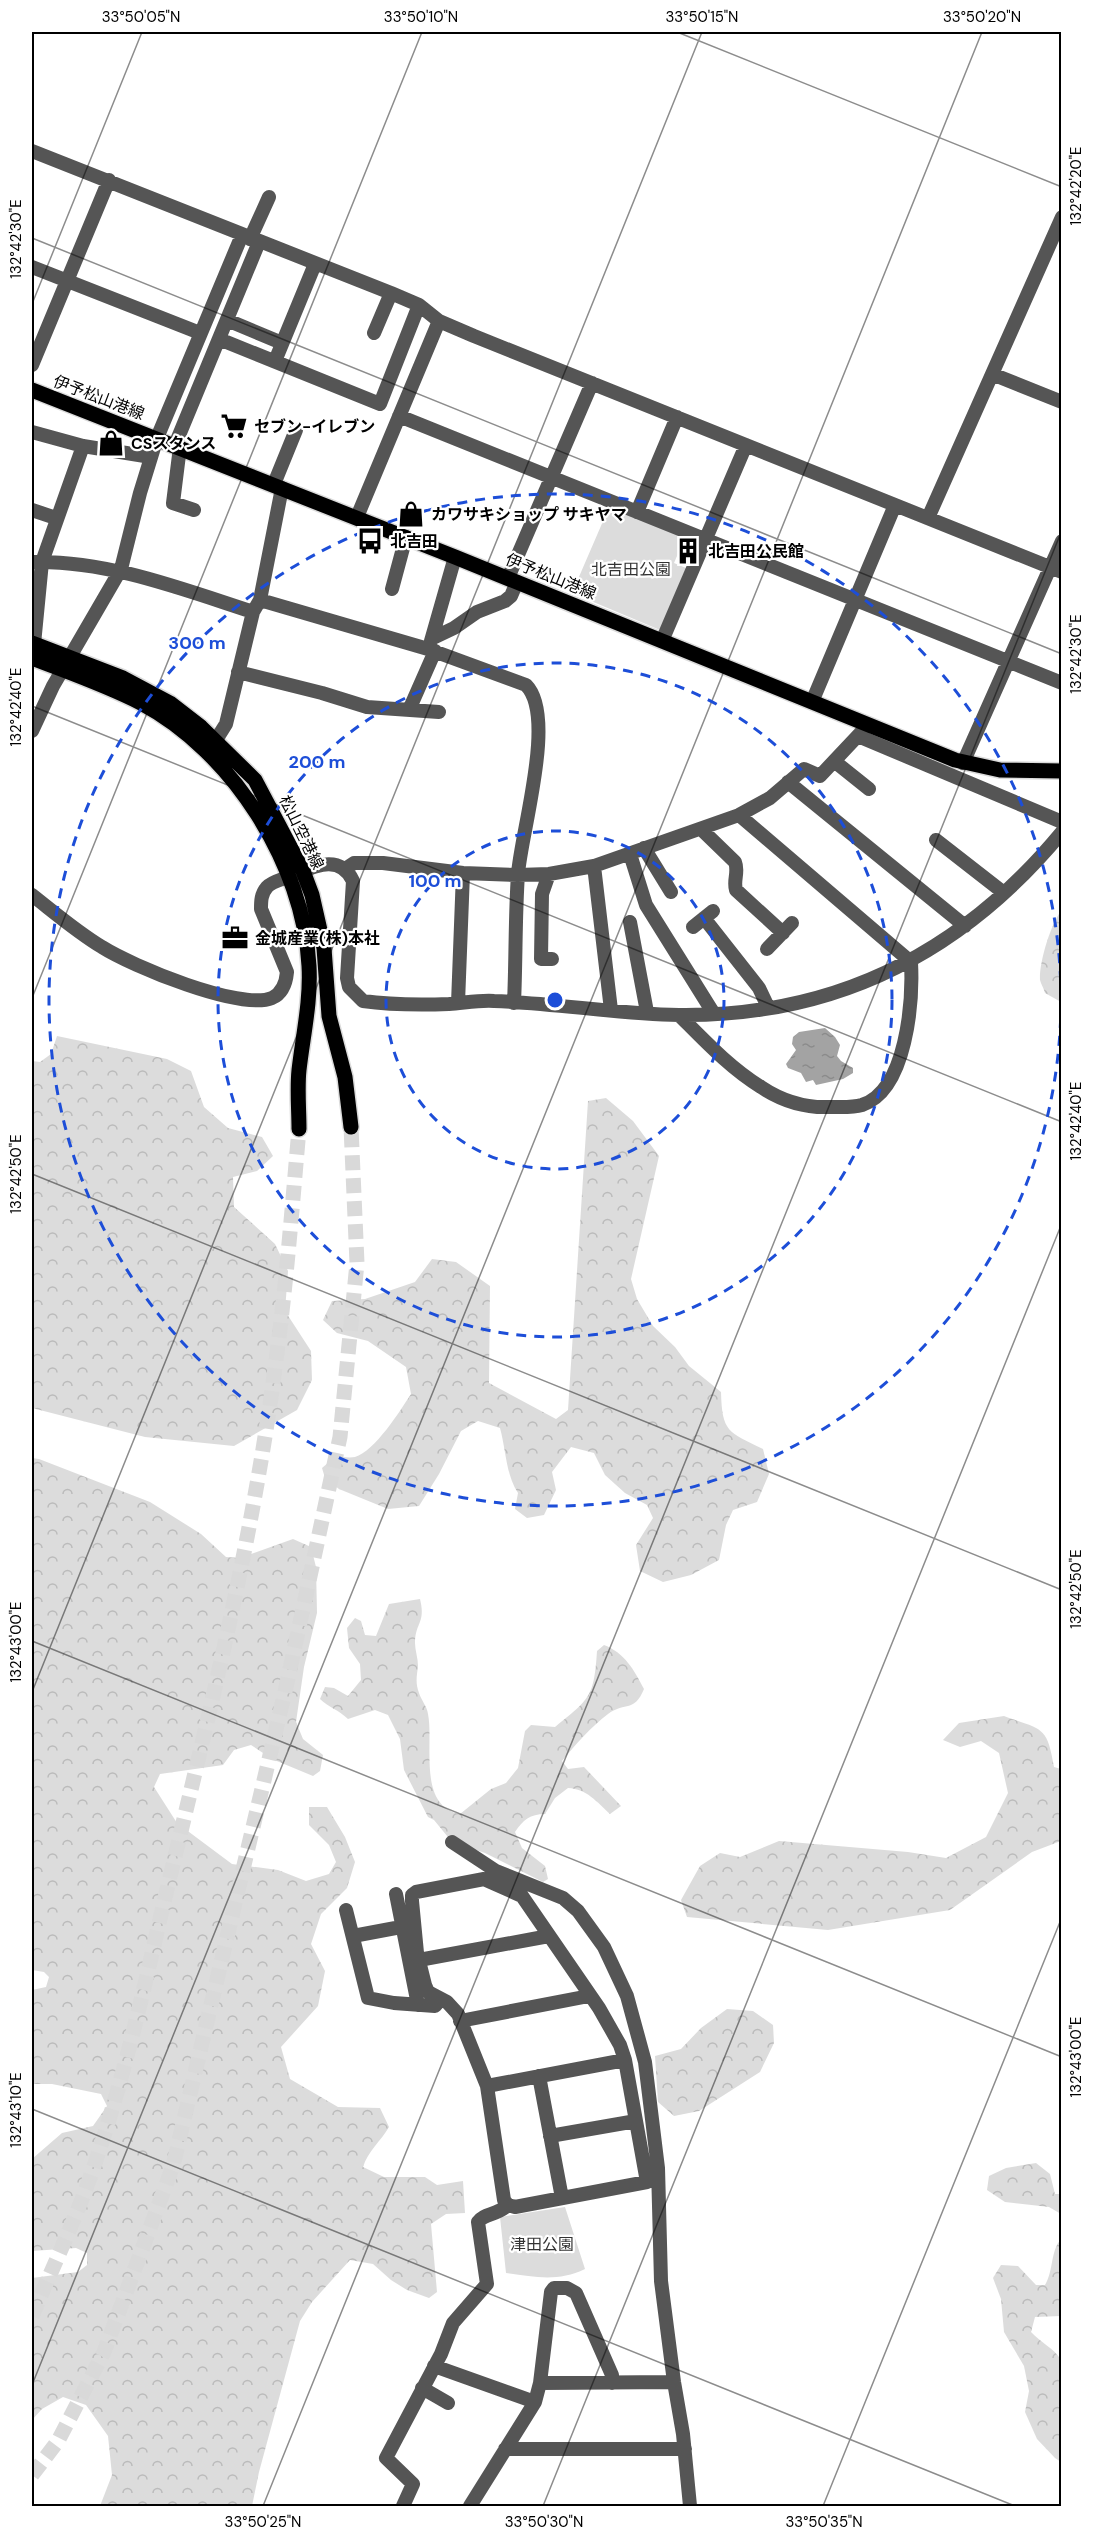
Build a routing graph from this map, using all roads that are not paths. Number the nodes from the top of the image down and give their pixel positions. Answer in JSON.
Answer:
{"nodes":[{"id":1,"x":32,"y":151,"type":"edge"},
{"id":2,"x":109,"y":180,"type":"junction"},
{"id":3,"x":269,"y":197,"type":"dead end"},
{"id":4,"x":1062,"y":217,"type":"edge"},
{"id":5,"x":250,"y":239,"type":"junction"},
{"id":6,"x":315,"y":264,"type":"junction"},
{"id":7,"x":32,"y":267,"type":"edge"},
{"id":8,"x":67,"y":280,"type":"junction"},
{"id":9,"x":391,"y":293,"type":"junction"},
{"id":10,"x":419,"y":305,"type":"junction"},
{"id":11,"x":227,"y":320,"type":"junction"},
{"id":12,"x":439,"y":321,"type":"junction"},
{"id":13,"x":201,"y":333,"type":"junction"},
{"id":14,"x":374,"y":333,"type":"dead end"},
{"id":15,"x":219,"y":339,"type":"junction"},
{"id":16,"x":282,"y":343,"type":"junction"},
{"id":17,"x":275,"y":362,"type":"junction"},
{"id":18,"x":32,"y":365,"type":"edge"},
{"id":19,"x":992,"y":374,"type":"junction"},
{"id":20,"x":592,"y":383,"type":"junction"},
{"id":21,"x":32,"y":390,"type":"edge"},
{"id":22,"x":1062,"y":402,"type":"edge"},
{"id":23,"x":399,"y":416,"type":"junction"},
{"id":24,"x":677,"y":417,"type":"junction"},
{"id":25,"x":296,"y":429,"type":"dead end"},
{"id":26,"x":32,"y":432,"type":"edge"},
{"id":27,"x":157,"y":438,"type":"junction"},
{"id":28,"x":83,"y":446,"type":"junction"},
{"id":29,"x":177,"y":446,"type":"junction"},
{"id":30,"x":746,"y":446,"type":"junction"},
{"id":31,"x":151,"y":457,"type":"junction"},
{"id":32,"x":551,"y":477,"type":"junction"},
{"id":33,"x":278,"y":486,"type":"junction"},
{"id":34,"x":895,"y":506,"type":"junction"},
{"id":35,"x":32,"y":510,"type":"edge"},
{"id":36,"x":194,"y":510,"type":"dead end"},
{"id":37,"x":637,"y":512,"type":"junction"},
{"id":38,"x":357,"y":517,"type":"junction"},
{"id":39,"x":56,"y":518,"type":"junction"},
{"id":40,"x":928,"y":518,"type":"junction"},
{"id":41,"x":406,"y":537,"type":"junction"},
{"id":42,"x":705,"y":539,"type":"junction"},
{"id":43,"x":1062,"y":541,"type":"edge"},
{"id":44,"x":455,"y":557,"type":"junction"},
{"id":45,"x":37,"y":562,"type":"edge"},
{"id":46,"x":1056,"y":569,"type":"edge"},
{"id":47,"x":118,"y":573,"type":"junction"},
{"id":48,"x":513,"y":580,"type":"junction"},
{"id":49,"x":392,"y":589,"type":"dead end"},
{"id":50,"x":855,"y":599,"type":"junction"},
{"id":51,"x":257,"y":606,"type":"junction"},
{"id":52,"x":662,"y":641,"type":"junction"},
{"id":53,"x":432,"y":646,"type":"junction"},
{"id":54,"x":32,"y":648,"type":"edge"},
{"id":55,"x":1008,"y":662,"type":"junction"},
{"id":56,"x":67,"y":663,"type":"junction"},
{"id":57,"x":238,"y":672,"type":"junction"},
{"id":58,"x":1062,"y":683,"type":"edge"},
{"id":59,"x":812,"y":702,"type":"junction"},
{"id":60,"x":409,"y":710,"type":"junction"},
{"id":61,"x":439,"y":712,"type":"dead end"},
{"id":62,"x":863,"y":730,"type":"junction"},
{"id":63,"x":32,"y":731,"type":"edge"},
{"id":64,"x":216,"y":740,"type":"junction"},
{"id":65,"x":834,"y":761,"type":"junction"},
{"id":66,"x":963,"y":763,"type":"junction"},
{"id":67,"x":979,"y":767,"type":"junction"},
{"id":68,"x":1062,"y":771,"type":"edge"},
{"id":69,"x":788,"y":783,"type":"junction"},
{"id":70,"x":976,"y":786,"type":"junction"},
{"id":71,"x":869,"y":789,"type":"dead end"},
{"id":72,"x":740,"y":815,"type":"junction"},
{"id":73,"x":1062,"y":822,"type":"edge"},
{"id":74,"x":701,"y":829,"type":"junction"},
{"id":75,"x":1062,"y":832,"type":"edge"},
{"id":76,"x":936,"y":840,"type":"dead end"},
{"id":77,"x":644,"y":848,"type":"junction"},
{"id":78,"x":630,"y":854,"type":"junction"},
{"id":79,"x":594,"y":866,"type":"junction"},
{"id":80,"x":345,"y":869,"type":"junction"},
{"id":81,"x":464,"y":873,"type":"junction"},
{"id":82,"x":296,"y":874,"type":"junction"},
{"id":83,"x":549,"y":874,"type":"junction"},
{"id":84,"x":518,"y":875,"type":"junction"},
{"id":85,"x":671,"y":892,"type":"dead end"},
{"id":86,"x":1004,"y":893,"type":"junction"},
{"id":87,"x":32,"y":895,"type":"edge"},
{"id":88,"x":630,"y":922,"type":"dead end"},
{"id":89,"x":965,"y":926,"type":"junction"},
{"id":90,"x":693,"y":927,"type":"dead end"},
{"id":91,"x":767,"y":949,"type":"dead end"},
{"id":92,"x":552,"y":959,"type":"dead end"},
{"id":93,"x":911,"y":962,"type":"junction"},
{"id":94,"x":458,"y":1003,"type":"junction"},
{"id":95,"x":514,"y":1003,"type":"junction"},
{"id":96,"x":768,"y":1007,"type":"junction"},
{"id":97,"x":611,"y":1010,"type":"junction"},
{"id":98,"x":647,"y":1012,"type":"junction"},
{"id":99,"x":714,"y":1014,"type":"junction"},
{"id":100,"x":679,"y":1015,"type":"junction"},
{"id":101,"x":351,"y":1127,"type":"tunnel mouth"},
{"id":102,"x":299,"y":1129,"type":"tunnel mouth"},
{"id":103,"x":452,"y":1842,"type":"dead end"},
{"id":104,"x":396,"y":1894,"type":"dead end"},
{"id":105,"x":346,"y":1910,"type":"dead end"},
{"id":106,"x":401,"y":1927,"type":"junction"},
{"id":107,"x":353,"y":1936,"type":"junction"},
{"id":108,"x":549,"y":1936,"type":"junction"},
{"id":109,"x":419,"y":1960,"type":"junction"},
{"id":110,"x":589,"y":1996,"type":"junction"},
{"id":111,"x":441,"y":1999,"type":"junction"},
{"id":112,"x":418,"y":2005,"type":"junction"},
{"id":113,"x":460,"y":2021,"type":"junction"},
{"id":114,"x":626,"y":2060,"type":"junction"},
{"id":115,"x":539,"y":2076,"type":"junction"},
{"id":116,"x":487,"y":2085,"type":"junction"},
{"id":117,"x":636,"y":2121,"type":"junction"},
{"id":118,"x":550,"y":2136,"type":"junction"},
{"id":119,"x":652,"y":2184,"type":"junction"},
{"id":120,"x":562,"y":2198,"type":"junction"},
{"id":121,"x":508,"y":2205,"type":"junction"},
{"id":122,"x":434,"y":2366,"type":"junction"},
{"id":123,"x":674,"y":2382,"type":"junction"},
{"id":124,"x":612,"y":2383,"type":"junction"},
{"id":125,"x":540,"y":2384,"type":"junction"},
{"id":126,"x":422,"y":2388,"type":"junction"},
{"id":127,"x":535,"y":2402,"type":"junction"},
{"id":128,"x":448,"y":2403,"type":"dead end"},
{"id":129,"x":505,"y":2449,"type":"junction"},
{"id":130,"x":685,"y":2449,"type":"junction"},
{"id":131,"x":404,"y":2506,"type":"edge"},
{"id":132,"x":470,"y":2506,"type":"edge"},
{"id":133,"x":690,"y":2506,"type":"edge"}],
"edges":[{"from":1,"to":2,"type":"street"},
{"from":2,"to":5,"type":"street"},
{"from":2,"to":8,"type":"street"},
{"from":3,"to":5,"type":"street"},
{"from":4,"to":19,"type":"street"},
{"from":5,"to":6,"type":"street"},
{"from":5,"to":11,"type":"street"},
{"from":5,"to":13,"type":"street"},
{"from":6,"to":9,"type":"street"},
{"from":6,"to":16,"type":"street"},
{"from":7,"to":8,"type":"street"},
{"from":8,"to":13,"type":"street"},
{"from":8,"to":18,"type":"street"},
{"from":9,"to":10,"type":"street"},
{"from":9,"to":14,"type":"street"},
{"from":10,"to":12,"type":"street"},
{"from":10,"to":17,"type":"street"},
{"from":11,"to":15,"type":"street"},
{"from":11,"to":16,"type":"street"},
{"from":12,"to":20,"type":"street"},
{"from":12,"to":23,"type":"street"},
{"from":13,"to":27,"type":"street"},
{"from":15,"to":17,"type":"street"},
{"from":15,"to":29,"type":"street"},
{"from":16,"to":17,"type":"street"},
{"from":19,"to":22,"type":"street"},
{"from":19,"to":40,"type":"street"},
{"from":20,"to":24,"type":"street"},
{"from":20,"to":32,"type":"street"},
{"from":21,"to":27,"type":"main road","name":"伊予松山港線"},
{"from":23,"to":32,"type":"street"},
{"from":23,"to":38,"type":"street"},
{"from":24,"to":30,"type":"street"},
{"from":24,"to":37,"type":"street"},
{"from":25,"to":33,"type":"street"},
{"from":26,"to":28,"type":"street"},
{"from":27,"to":29,"type":"main road","name":"伊予松山港線"},
{"from":27,"to":31,"type":"street"},
{"from":28,"to":31,"type":"street"},
{"from":28,"to":39,"type":"street"},
{"from":29,"to":33,"type":"main road","name":"伊予松山港線"},
{"from":29,"to":36,"type":"street"},
{"from":30,"to":34,"type":"street"},
{"from":30,"to":42,"type":"street"},
{"from":31,"to":47,"type":"street"},
{"from":32,"to":37,"type":"street"},
{"from":32,"to":48,"type":"street"},
{"from":33,"to":38,"type":"main road","name":"伊予松山港線"},
{"from":33,"to":51,"type":"street"},
{"from":34,"to":40,"type":"street"},
{"from":34,"to":50,"type":"street"},
{"from":35,"to":39,"type":"street"},
{"from":37,"to":42,"type":"street"},
{"from":38,"to":41,"type":"main road","name":"伊予松山港線"},
{"from":39,"to":45,"type":"street"},
{"from":40,"to":46,"type":"street"},
{"from":41,"to":44,"type":"main road","name":"伊予松山港線"},
{"from":41,"to":49,"type":"street"},
{"from":42,"to":50,"type":"street"},
{"from":42,"to":52,"type":"street"},
{"from":43,"to":46,"type":"street"},
{"from":44,"to":48,"type":"main road","name":"伊予松山港線"},
{"from":44,"to":53,"type":"street"},
{"from":45,"to":47,"type":"street"},
{"from":45,"to":54,"type":"street"},
{"from":46,"to":55,"type":"street"},
{"from":47,"to":51,"type":"street"},
{"from":47,"to":56,"type":"street"},
{"from":48,"to":52,"type":"main road","name":"伊予松山港線"},
{"from":48,"to":53,"type":"street"},
{"from":50,"to":55,"type":"street"},
{"from":50,"to":59,"type":"street"},
{"from":51,"to":53,"type":"street"},
{"from":51,"to":57,"type":"street"},
{"from":52,"to":59,"type":"main road","name":"伊予松山港線"},
{"from":53,"to":60,"type":"street"},
{"from":53,"to":84,"type":"street"},
{"from":54,"to":56,"type":"main road","name":"松山空港線"},
{"from":55,"to":58,"type":"street"},
{"from":55,"to":66,"type":"street"},
{"from":56,"to":63,"type":"street"},
{"from":56,"to":64,"type":"main road","name":"松山空港線"},
{"from":56,"to":82,"type":"main road","name":"松山空港線"},
{"from":57,"to":60,"type":"street"},
{"from":57,"to":64,"type":"street"},
{"from":59,"to":62,"type":"main road","name":"伊予松山港線"},
{"from":60,"to":61,"type":"street"},
{"from":62,"to":65,"type":"street"},
{"from":62,"to":66,"type":"main road","name":"伊予松山港線"},
{"from":62,"to":70,"type":"street"},
{"from":64,"to":82,"type":"main road","name":"松山空港線"},
{"from":65,"to":69,"type":"street"},
{"from":65,"to":71,"type":"street"},
{"from":66,"to":67,"type":"main road","name":"伊予松山港線"},
{"from":67,"to":68,"type":"main road","name":"伊予松山港線"},
{"from":67,"to":70,"type":"street"},
{"from":69,"to":72,"type":"street"},
{"from":69,"to":89,"type":"street"},
{"from":70,"to":73,"type":"street"},
{"from":72,"to":74,"type":"street"},
{"from":72,"to":93,"type":"street"},
{"from":74,"to":77,"type":"street"},
{"from":74,"to":91,"type":"street"},
{"from":75,"to":86,"type":"street"},
{"from":76,"to":86,"type":"street"},
{"from":77,"to":78,"type":"street"},
{"from":77,"to":85,"type":"street"},
{"from":78,"to":79,"type":"street"},
{"from":78,"to":99,"type":"street"},
{"from":79,"to":83,"type":"street"},
{"from":79,"to":97,"type":"street"},
{"from":80,"to":81,"type":"street"},
{"from":80,"to":82,"type":"street"},
{"from":80,"to":94,"type":"street"},
{"from":81,"to":84,"type":"street"},
{"from":81,"to":94,"type":"street"},
{"from":82,"to":87,"type":"street"},
{"from":82,"to":101,"type":"main road","name":"松山空港線"},
{"from":82,"to":102,"type":"main road","name":"松山空港線"},
{"from":83,"to":84,"type":"street"},
{"from":83,"to":92,"type":"street"},
{"from":84,"to":95,"type":"street"},
{"from":86,"to":89,"type":"street"},
{"from":88,"to":98,"type":"street"},
{"from":89,"to":93,"type":"street"},
{"from":90,"to":96,"type":"street"},
{"from":93,"to":96,"type":"street"},
{"from":93,"to":100,"type":"street"},
{"from":94,"to":95,"type":"street"},
{"from":95,"to":97,"type":"street"},
{"from":96,"to":99,"type":"street"},
{"from":97,"to":98,"type":"street"},
{"from":98,"to":100,"type":"street"},
{"from":99,"to":100,"type":"street"},
{"from":103,"to":119,"type":"street"},
{"from":104,"to":106,"type":"street"},
{"from":105,"to":107,"type":"street"},
{"from":106,"to":107,"type":"street"},
{"from":106,"to":112,"type":"street"},
{"from":107,"to":112,"type":"street"},
{"from":108,"to":109,"type":"street"},
{"from":108,"to":109,"type":"street"},
{"from":108,"to":110,"type":"street"},
{"from":109,"to":111,"type":"street"},
{"from":110,"to":113,"type":"street"},
{"from":110,"to":114,"type":"street"},
{"from":111,"to":112,"type":"street"},
{"from":111,"to":113,"type":"street"},
{"from":113,"to":116,"type":"street"},
{"from":114,"to":115,"type":"street"},
{"from":114,"to":117,"type":"street"},
{"from":115,"to":116,"type":"street"},
{"from":115,"to":118,"type":"street"},
{"from":116,"to":121,"type":"street"},
{"from":117,"to":118,"type":"street"},
{"from":117,"to":119,"type":"street"},
{"from":118,"to":120,"type":"street"},
{"from":119,"to":120,"type":"street"},
{"from":119,"to":123,"type":"street"},
{"from":120,"to":121,"type":"street"},
{"from":121,"to":122,"type":"street"},
{"from":122,"to":126,"type":"street"},
{"from":122,"to":127,"type":"street"},
{"from":123,"to":124,"type":"street"},
{"from":123,"to":130,"type":"street"},
{"from":124,"to":125,"type":"street"},
{"from":124,"to":125,"type":"street"},
{"from":125,"to":127,"type":"street"},
{"from":126,"to":128,"type":"street"},
{"from":126,"to":131,"type":"street"},
{"from":127,"to":129,"type":"street"},
{"from":129,"to":130,"type":"street"},
{"from":129,"to":132,"type":"street"},
{"from":130,"to":133,"type":"street"}]}
